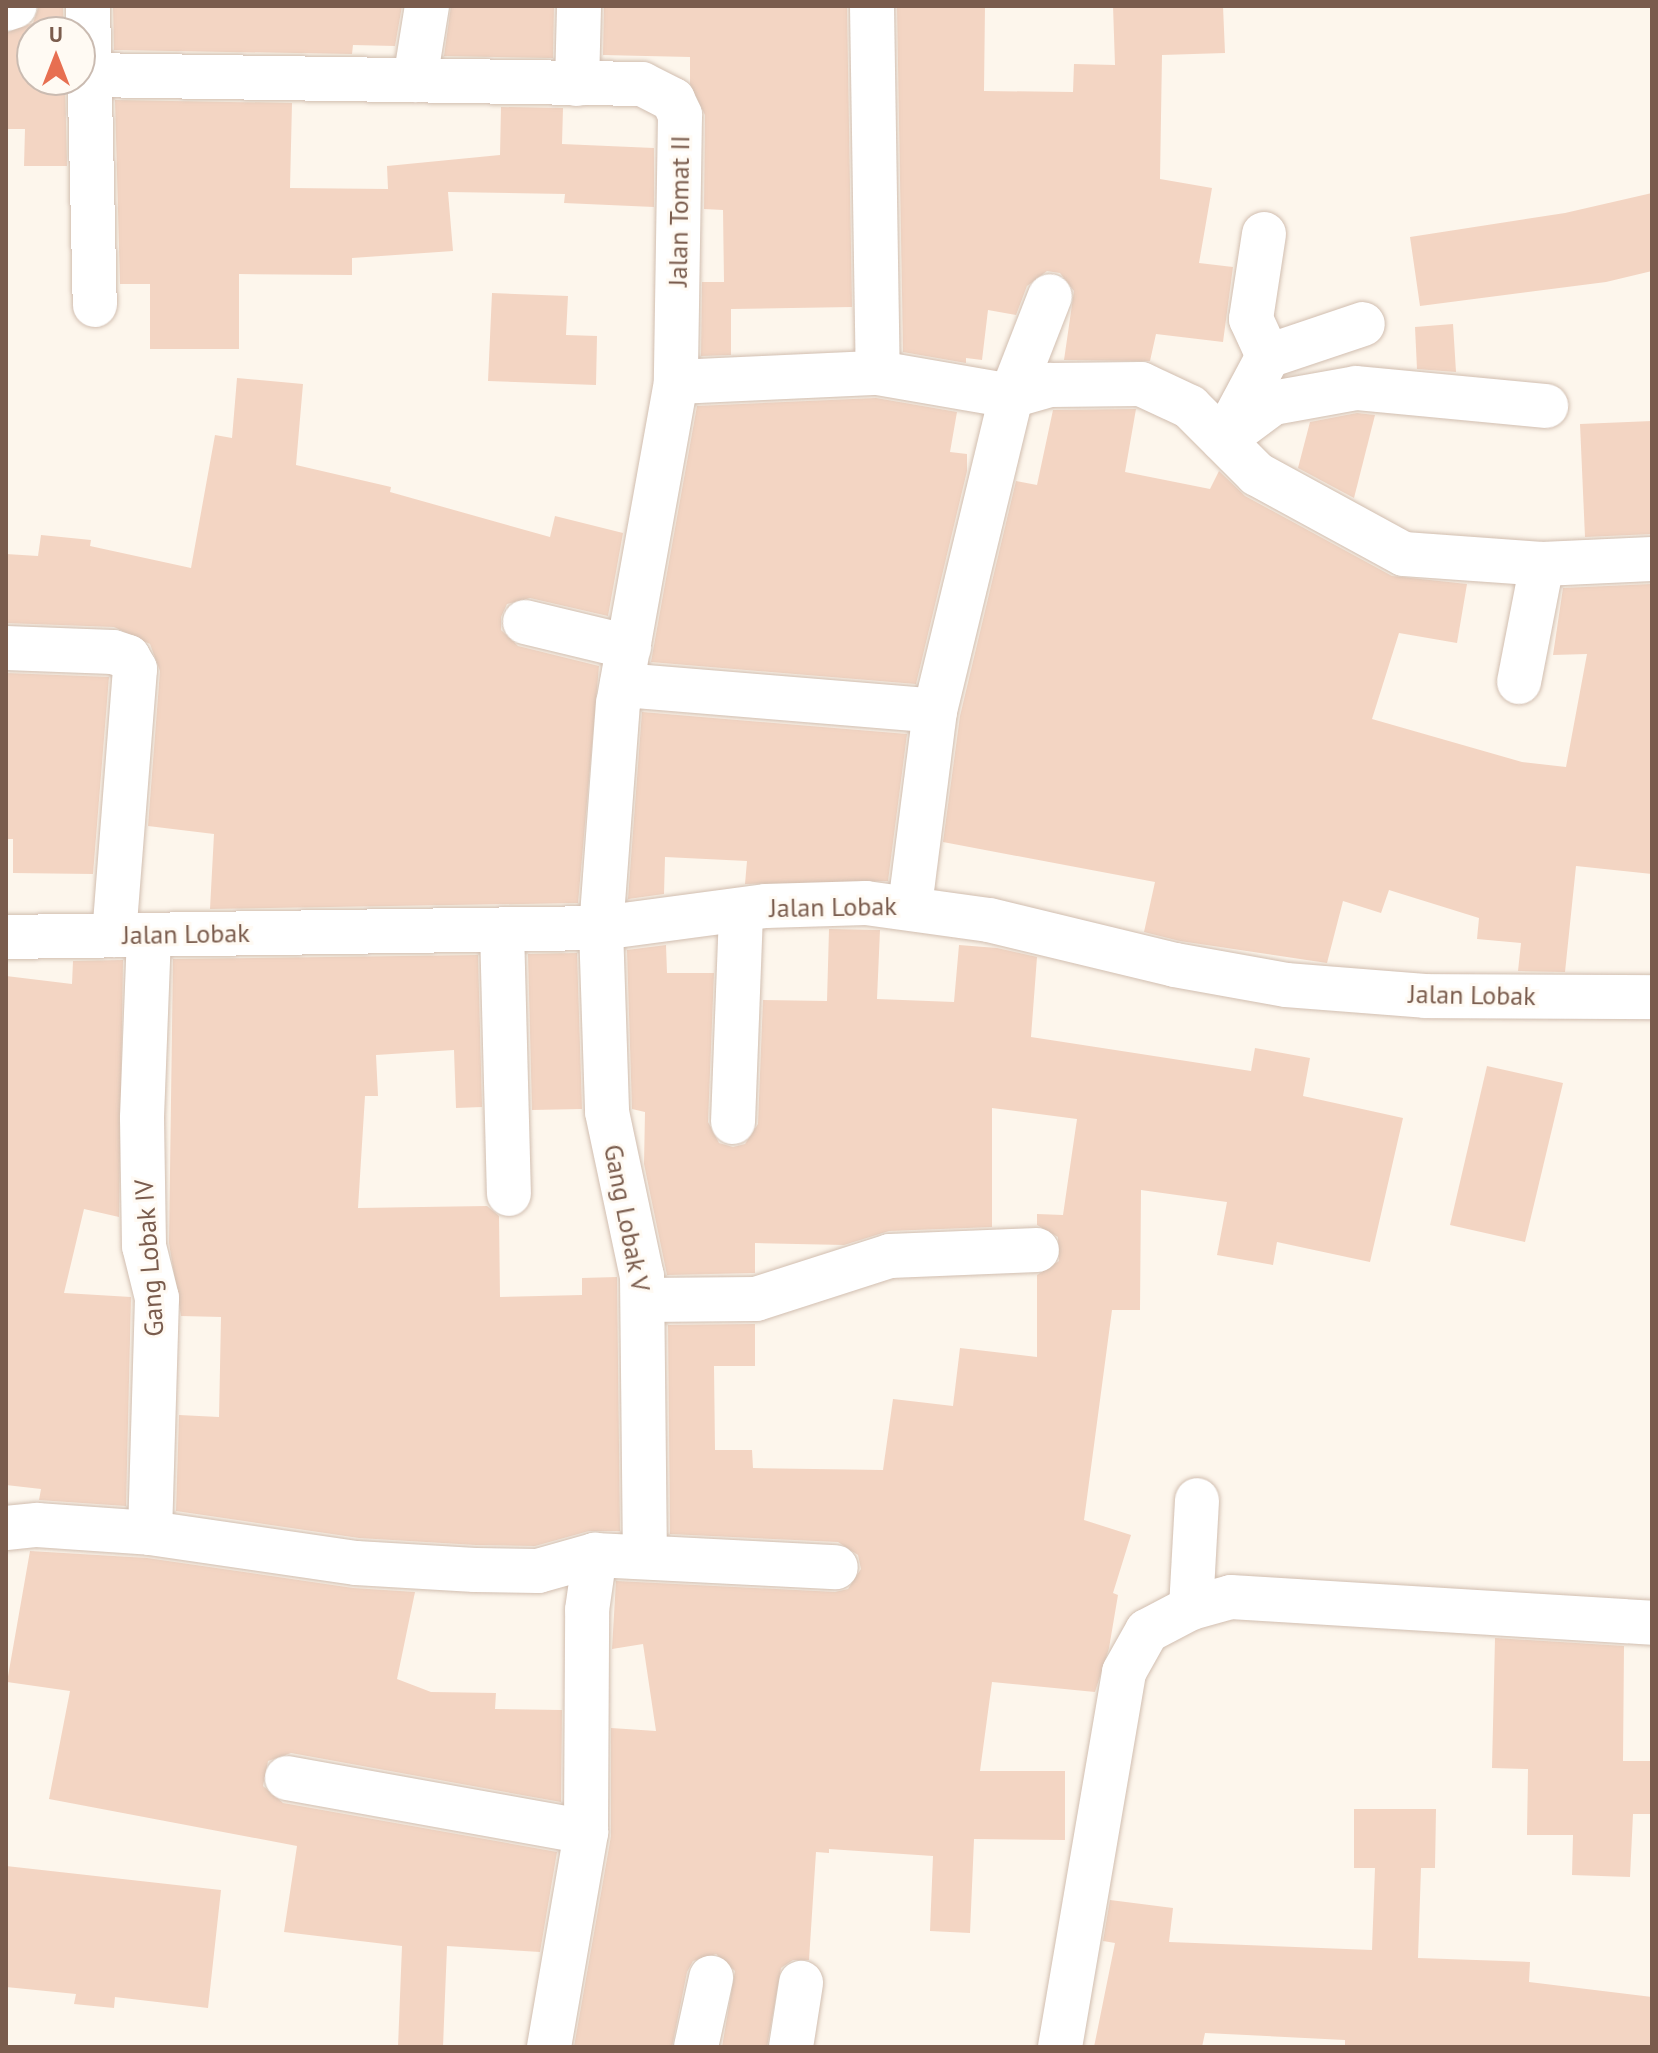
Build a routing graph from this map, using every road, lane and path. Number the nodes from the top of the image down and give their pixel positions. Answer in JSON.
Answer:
{"nodes":[{"id":1,"x":15,"y":6,"type":"edge"},
{"id":2,"x":427,"y":6,"type":"edge"},
{"id":3,"x":579,"y":6,"type":"edge"},
{"id":4,"x":872,"y":6,"type":"edge"},
{"id":5,"x":6,"y":9,"type":"edge"},
{"id":6,"x":96,"y":75,"type":"edge"},
{"id":7,"x":415,"y":80,"type":"junction"},
{"id":8,"x":577,"y":84,"type":"junction"},
{"id":9,"x":90,"y":96,"type":"edge"},
{"id":10,"x":1264,"y":234,"type":"dead end"},
{"id":11,"x":1050,"y":296,"type":"dead end"},
{"id":12,"x":95,"y":305,"type":"dead end"},
{"id":13,"x":1363,"y":324,"type":"dead end"},
{"id":14,"x":1268,"y":356,"type":"junction"},
{"id":15,"x":878,"y":373,"type":"junction"},
{"id":16,"x":676,"y":382,"type":"junction"},
{"id":17,"x":1011,"y":396,"type":"junction"},
{"id":18,"x":1546,"y":406,"type":"dead end"},
{"id":19,"x":1223,"y":440,"type":"junction"},
{"id":20,"x":1652,"y":559,"type":"edge"},
{"id":21,"x":1542,"y":564,"type":"junction"},
{"id":22,"x":525,"y":622,"type":"dead end"},
{"id":23,"x":6,"y":648,"type":"edge"},
{"id":24,"x":625,"y":666,"type":"junction"},
{"id":25,"x":1519,"y":682,"type":"dead end"},
{"id":26,"x":935,"y":711,"type":"junction"},
{"id":27,"x":910,"y":906,"type":"junction"},
{"id":28,"x":741,"y":910,"type":"junction"},
{"id":29,"x":601,"y":928,"type":"junction"},
{"id":30,"x":502,"y":930,"type":"junction"},
{"id":31,"x":131,"y":935,"type":"junction"},
{"id":32,"x":6,"y":937,"type":"edge"},
{"id":33,"x":1652,"y":997,"type":"edge"},
{"id":34,"x":733,"y":1122,"type":"dead end"},
{"id":35,"x":509,"y":1194,"type":"dead end"},
{"id":36,"x":1037,"y":1250,"type":"dead end"},
{"id":37,"x":643,"y":1300,"type":"junction"},
{"id":38,"x":1197,"y":1500,"type":"dead end"},
{"id":39,"x":6,"y":1528,"type":"edge"},
{"id":40,"x":150,"y":1533,"type":"junction"},
{"id":41,"x":595,"y":1555,"type":"junction"},
{"id":42,"x":645,"y":1556,"type":"junction"},
{"id":43,"x":836,"y":1567,"type":"dead end"},
{"id":44,"x":1191,"y":1608,"type":"junction"},
{"id":45,"x":1652,"y":1623,"type":"edge"},
{"id":46,"x":287,"y":1778,"type":"dead end"},
{"id":47,"x":586,"y":1832,"type":"junction"},
{"id":48,"x":711,"y":1978,"type":"dead end"},
{"id":49,"x":801,"y":1983,"type":"dead end"},
{"id":50,"x":549,"y":2047,"type":"edge"},
{"id":51,"x":696,"y":2047,"type":"edge"},
{"id":52,"x":791,"y":2047,"type":"edge"},
{"id":53,"x":1060,"y":2047,"type":"edge"}],
"edges":[{"from":1,"to":5,"type":"street"},
{"from":2,"to":7,"type":"street"},
{"from":3,"to":8,"type":"street"},
{"from":4,"to":15,"type":"street"},
{"from":6,"to":7,"type":"street","name":"Jalan Tomat II"},
{"from":7,"to":8,"type":"street","name":"Jalan Tomat II"},
{"from":8,"to":16,"type":"street","name":"Jalan Tomat II"},
{"from":9,"to":12,"type":"street"},
{"from":10,"to":14,"type":"street"},
{"from":11,"to":17,"type":"street"},
{"from":13,"to":14,"type":"street"},
{"from":14,"to":19,"type":"street"},
{"from":15,"to":16,"type":"street"},
{"from":15,"to":17,"type":"street"},
{"from":16,"to":24,"type":"street","name":"Jalan Tomat II"},
{"from":17,"to":19,"type":"street"},
{"from":17,"to":26,"type":"street"},
{"from":18,"to":19,"type":"street"},
{"from":19,"to":21,"type":"street"},
{"from":20,"to":21,"type":"street"},
{"from":21,"to":25,"type":"street"},
{"from":22,"to":24,"type":"street"},
{"from":23,"to":31,"type":"street","name":"Gang Lobak IV"},
{"from":24,"to":26,"type":"street"},
{"from":24,"to":29,"type":"street","name":"Jalan Tomat II"},
{"from":26,"to":27,"type":"street"},
{"from":27,"to":28,"type":"street","name":"Jalan Lobak"},
{"from":27,"to":33,"type":"street","name":"Jalan Lobak"},
{"from":28,"to":29,"type":"street","name":"Jalan Lobak"},
{"from":28,"to":34,"type":"street"},
{"from":29,"to":30,"type":"street","name":"Jalan Lobak"},
{"from":29,"to":37,"type":"street","name":"Gang Lobak V"},
{"from":30,"to":31,"type":"street","name":"Jalan Lobak"},
{"from":30,"to":35,"type":"street"},
{"from":31,"to":32,"type":"street","name":"Jalan Lobak"},
{"from":31,"to":40,"type":"street","name":"Gang Lobak IV"},
{"from":36,"to":37,"type":"street"},
{"from":37,"to":42,"type":"street","name":"Gang Lobak V"},
{"from":38,"to":44,"type":"street"},
{"from":39,"to":40,"type":"street"},
{"from":40,"to":41,"type":"street"},
{"from":41,"to":42,"type":"street"},
{"from":41,"to":47,"type":"street"},
{"from":42,"to":43,"type":"street"},
{"from":44,"to":45,"type":"street"},
{"from":44,"to":53,"type":"street"},
{"from":46,"to":47,"type":"street"},
{"from":47,"to":50,"type":"street"},
{"from":48,"to":51,"type":"street"},
{"from":49,"to":52,"type":"street"}]}
